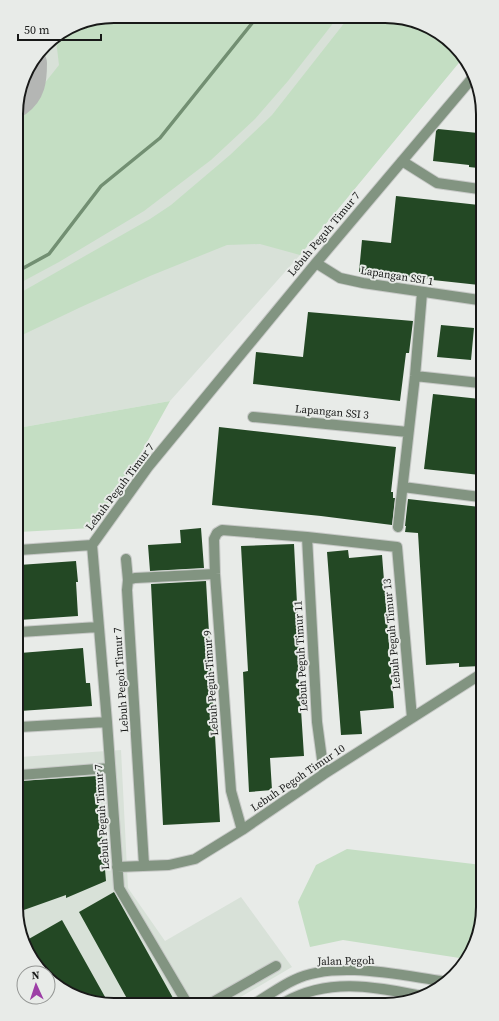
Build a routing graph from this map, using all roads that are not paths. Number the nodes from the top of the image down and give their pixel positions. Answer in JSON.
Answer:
{"nodes":[{"id":1,"x":470,"y":81,"type":"edge"},
{"id":2,"x":402,"y":160,"type":"junction"},
{"id":3,"x":476,"y":189,"type":"edge"},
{"id":4,"x":316,"y":264,"type":"junction"},
{"id":5,"x":422,"y":293,"type":"junction"},
{"id":6,"x":476,"y":300,"type":"edge"},
{"id":7,"x":415,"y":376,"type":"junction"},
{"id":8,"x":476,"y":384,"type":"edge"},
{"id":9,"x":253,"y":417,"type":"dead end"},
{"id":10,"x":408,"y":432,"type":"junction"},
{"id":11,"x":403,"y":487,"type":"junction"},
{"id":12,"x":476,"y":496,"type":"edge"},
{"id":13,"x":398,"y":527,"type":"dead end"},
{"id":14,"x":307,"y":537,"type":"junction"},
{"id":15,"x":92,"y":545,"type":"junction"},
{"id":16,"x":23,"y":550,"type":"edge"},
{"id":17,"x":126,"y":559,"type":"dead end"},
{"id":18,"x":215,"y":574,"type":"junction"},
{"id":19,"x":128,"y":580,"type":"junction"},
{"id":20,"x":98,"y":627,"type":"junction"},
{"id":21,"x":23,"y":632,"type":"edge"},
{"id":22,"x":476,"y":677,"type":"edge"},
{"id":23,"x":412,"y":718,"type":"junction"},
{"id":24,"x":107,"y":722,"type":"junction"},
{"id":25,"x":23,"y":727,"type":"edge"},
{"id":26,"x":110,"y":768,"type":"junction"},
{"id":27,"x":324,"y":774,"type":"junction"},
{"id":28,"x":23,"y":775,"type":"edge"},
{"id":29,"x":242,"y":830,"type":"junction"},
{"id":30,"x":144,"y":865,"type":"junction"},
{"id":31,"x":117,"y":867,"type":"junction"},
{"id":32,"x":276,"y":966,"type":"dead end"},
{"id":33,"x":439,"y":981,"type":"edge"},
{"id":34,"x":411,"y":994,"type":"edge"},
{"id":35,"x":184,"y":998,"type":"edge"},
{"id":36,"x":220,"y":998,"type":"edge"},
{"id":37,"x":264,"y":998,"type":"edge"},
{"id":38,"x":293,"y":998,"type":"edge"}],
"edges":[{"from":1,"to":2,"type":"street","name":"Lebuh Peguh Timur 7"},
{"from":2,"to":3,"type":"street"},
{"from":2,"to":4,"type":"street","name":"Lebuh Peguh Timur 7"},
{"from":4,"to":5,"type":"street","name":"Lapangan SSI 1"},
{"from":4,"to":15,"type":"street","name":"Lebuh Peguh Timur 7"},
{"from":5,"to":6,"type":"street","name":"Lapangan SSI 1"},
{"from":5,"to":7,"type":"street"},
{"from":7,"to":8,"type":"street"},
{"from":7,"to":10,"type":"street"},
{"from":9,"to":10,"type":"street","name":"Lapangan SSI 3"},
{"from":10,"to":11,"type":"street"},
{"from":11,"to":12,"type":"street"},
{"from":11,"to":13,"type":"street"},
{"from":14,"to":18,"type":"street","name":"Lebuh Peguh Timur 9"},
{"from":14,"to":23,"type":"street","name":"Lebuh Peguh Timur 13"},
{"from":14,"to":27,"type":"street","name":"Lebuh Peguh Timur 11"},
{"from":15,"to":16,"type":"street"},
{"from":15,"to":20,"type":"street","name":"Lebuh Peguh Timur 7"},
{"from":17,"to":19,"type":"street","name":"Lebuh Pegoh Timur 7"},
{"from":18,"to":19,"type":"street"},
{"from":18,"to":29,"type":"street","name":"Lebuh Peguh Timur 9"},
{"from":19,"to":30,"type":"street","name":"Lebuh Pegoh Timur 7"},
{"from":20,"to":21,"type":"street"},
{"from":20,"to":24,"type":"street","name":"Lebuh Peguh Timur 7"},
{"from":22,"to":23,"type":"street","name":"Lebuh Pegoh Timur 10"},
{"from":23,"to":27,"type":"street","name":"Lebuh Pegoh Timur 10"},
{"from":24,"to":25,"type":"street"},
{"from":24,"to":26,"type":"street","name":"Lebuh Peguh Timur 7"},
{"from":26,"to":28,"type":"street"},
{"from":26,"to":31,"type":"street","name":"Lebuh Peguh Timur 7"},
{"from":27,"to":29,"type":"street","name":"Lebuh Pegoh Timur 10"},
{"from":29,"to":30,"type":"street","name":"Lebuh Pegoh Timur 10"},
{"from":30,"to":31,"type":"street","name":"Lebuh Pegoh Timur 10"},
{"from":31,"to":35,"type":"street","name":"Lebuh Peguh Timur 7"},
{"from":32,"to":36,"type":"street"},
{"from":33,"to":37,"type":"street","name":"Jalan Pegoh"},
{"from":34,"to":38,"type":"street"}]}
